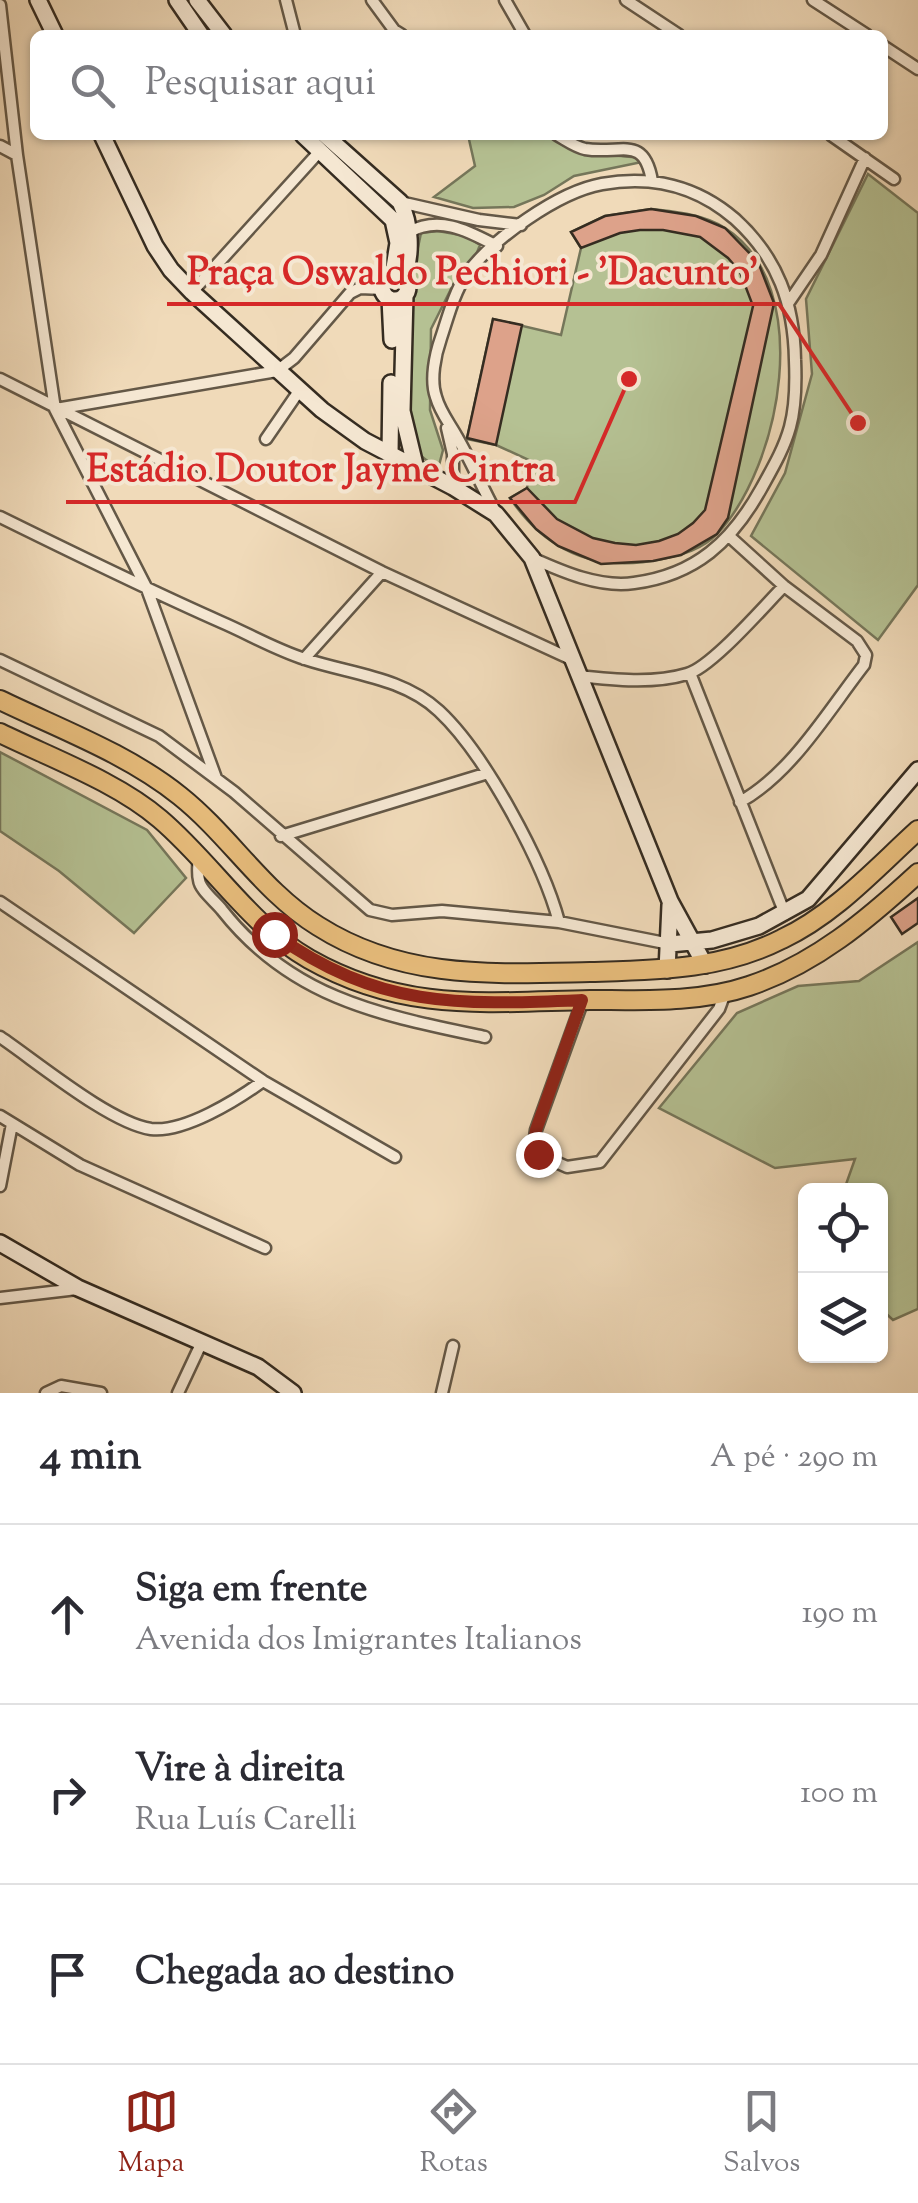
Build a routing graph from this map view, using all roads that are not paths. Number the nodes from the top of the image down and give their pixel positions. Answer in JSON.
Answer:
{"nodes":[{"id":1,"x":38,"y":0,"type":"edge"},
{"id":2,"x":177,"y":0,"type":"edge"},
{"id":3,"x":197,"y":0,"type":"edge"},
{"id":4,"x":286,"y":0,"type":"edge"},
{"id":5,"x":372,"y":0,"type":"edge"},
{"id":6,"x":504,"y":0,"type":"edge"},
{"id":7,"x":626,"y":0,"type":"edge"},
{"id":8,"x":813,"y":0,"type":"edge"},
{"id":9,"x":0,"y":5,"type":"edge"},
{"id":10,"x":53,"y":30,"type":"edge"},
{"id":11,"x":198,"y":30,"type":"edge"},
{"id":12,"x":220,"y":30,"type":"edge"},
{"id":13,"x":295,"y":30,"type":"edge"},
{"id":14,"x":394,"y":30,"type":"edge"},
{"id":15,"x":523,"y":30,"type":"edge"},
{"id":16,"x":671,"y":30,"type":"edge"},
{"id":17,"x":859,"y":30,"type":"edge"},
{"id":18,"x":888,"y":49,"type":"edge"},
{"id":19,"x":918,"y":69,"type":"edge"},
{"id":20,"x":104,"y":140,"type":"edge"},
{"id":21,"x":326,"y":140,"type":"edge"},
{"id":22,"x":566,"y":140,"type":"edge"},
{"id":23,"x":577,"y":140,"type":"edge"},
{"id":24,"x":838,"y":140,"type":"edge"},
{"id":25,"x":0,"y":146,"type":"edge"},
{"id":26,"x":580,"y":148,"type":"junction"},
{"id":27,"x":17,"y":155,"type":"junction"},
{"id":28,"x":865,"y":158,"type":"junction"},
{"id":29,"x":894,"y":179,"type":"dead end"},
{"id":30,"x":652,"y":181,"type":"junction"},
{"id":31,"x":392,"y":206,"type":"junction"},
{"id":32,"x":520,"y":225,"type":"junction"},
{"id":33,"x":409,"y":232,"type":"junction"},
{"id":34,"x":496,"y":246,"type":"junction"},
{"id":35,"x":398,"y":276,"type":"junction"},
{"id":36,"x":192,"y":292,"type":"junction"},
{"id":37,"x":392,"y":294,"type":"junction"},
{"id":38,"x":789,"y":302,"type":"junction"},
{"id":39,"x":277,"y":372,"type":"junction"},
{"id":40,"x":0,"y":379,"type":"edge"},
{"id":41,"x":299,"y":391,"type":"junction"},
{"id":42,"x":55,"y":410,"type":"junction"},
{"id":43,"x":391,"y":410,"type":"junction"},
{"id":44,"x":445,"y":417,"type":"junction"},
{"id":45,"x":266,"y":438,"type":"dead end"},
{"id":46,"x":365,"y":441,"type":"junction"},
{"id":47,"x":390,"y":454,"type":"junction"},
{"id":48,"x":416,"y":469,"type":"junction"},
{"id":49,"x":453,"y":487,"type":"junction"},
{"id":50,"x":496,"y":514,"type":"junction"},
{"id":51,"x":0,"y":517,"type":"edge"},
{"id":52,"x":730,"y":538,"type":"junction"},
{"id":53,"x":532,"y":558,"type":"junction"},
{"id":54,"x":382,"y":572,"type":"junction"},
{"id":55,"x":784,"y":586,"type":"junction"},
{"id":56,"x":147,"y":590,"type":"junction"},
{"id":57,"x":304,"y":659,"type":"junction"},
{"id":58,"x":572,"y":659,"type":"junction"},
{"id":59,"x":0,"y":660,"type":"edge"},
{"id":60,"x":690,"y":674,"type":"junction"},
{"id":61,"x":580,"y":676,"type":"junction"},
{"id":62,"x":0,"y":700,"type":"edge"},
{"id":63,"x":0,"y":733,"type":"edge"},
{"id":64,"x":918,"y":770,"type":"edge"},
{"id":65,"x":488,"y":773,"type":"junction"},
{"id":66,"x":216,"y":778,"type":"junction"},
{"id":67,"x":740,"y":802,"type":"junction"},
{"id":68,"x":918,"y":830,"type":"edge"},
{"id":69,"x":281,"y":836,"type":"junction"},
{"id":70,"x":198,"y":856,"type":"junction"},
{"id":71,"x":918,"y":873,"type":"edge"},
{"id":72,"x":670,"y":901,"type":"junction"},
{"id":73,"x":0,"y":902,"type":"edge"},
{"id":74,"x":785,"y":914,"type":"junction"},
{"id":75,"x":824,"y":914,"type":"junction"},
{"id":76,"x":559,"y":922,"type":"junction"},
{"id":77,"x":841,"y":939,"type":"junction"},
{"id":78,"x":670,"y":944,"type":"junction"},
{"id":79,"x":692,"y":944,"type":"junction"},
{"id":80,"x":705,"y":965,"type":"junction"},
{"id":81,"x":666,"y":970,"type":"junction"},
{"id":82,"x":477,"y":974,"type":"junction"},
{"id":83,"x":726,"y":992,"type":"junction"},
{"id":84,"x":582,"y":1000,"type":"junction"},
{"id":85,"x":452,"y":1003,"type":"junction"},
{"id":86,"x":0,"y":1036,"type":"edge"},
{"id":87,"x":485,"y":1037,"type":"dead end"},
{"id":88,"x":263,"y":1081,"type":"junction"},
{"id":89,"x":0,"y":1116,"type":"edge"},
{"id":90,"x":12,"y":1124,"type":"junction"},
{"id":91,"x":395,"y":1157,"type":"dead end"},
{"id":92,"x":0,"y":1186,"type":"edge"},
{"id":93,"x":0,"y":1243,"type":"edge"},
{"id":94,"x":266,"y":1248,"type":"dead end"},
{"id":95,"x":78,"y":1288,"type":"junction"},
{"id":96,"x":0,"y":1298,"type":"edge"},
{"id":97,"x":201,"y":1344,"type":"junction"},
{"id":98,"x":453,"y":1346,"type":"dead end"},
{"id":99,"x":445,"y":1392,"type":"edge"},
{"id":100,"x":46,"y":1393,"type":"edge"},
{"id":101,"x":101,"y":1393,"type":"edge"},
{"id":102,"x":178,"y":1393,"type":"edge"},
{"id":103,"x":293,"y":1393,"type":"edge"}],
"edges":[{"from":1,"to":10,"type":"street"},
{"from":2,"to":11,"type":"street"},
{"from":3,"to":12,"type":"street"},
{"from":4,"to":13,"type":"street"},
{"from":5,"to":14,"type":"street"},
{"from":6,"to":15,"type":"street"},
{"from":7,"to":16,"type":"street"},
{"from":8,"to":17,"type":"street"},
{"from":9,"to":27,"type":"street"},
{"from":18,"to":19,"type":"street"},
{"from":20,"to":36,"type":"street"},
{"from":21,"to":31,"type":"street"},
{"from":21,"to":36,"type":"street"},
{"from":22,"to":26,"type":"street"},
{"from":23,"to":26,"type":"street"},
{"from":24,"to":28,"type":"street"},
{"from":25,"to":27,"type":"street"},
{"from":26,"to":30,"type":"street"},
{"from":27,"to":42,"type":"street"},
{"from":28,"to":29,"type":"street"},
{"from":28,"to":38,"type":"street"},
{"from":30,"to":32,"type":"street"},
{"from":30,"to":38,"type":"street"},
{"from":31,"to":32,"type":"street"},
{"from":31,"to":33,"type":"street"},
{"from":31,"to":35,"type":"street"},
{"from":32,"to":34,"type":"street"},
{"from":33,"to":34,"type":"street"},
{"from":33,"to":35,"type":"street"},
{"from":34,"to":44,"type":"street"},
{"from":35,"to":37,"type":"street"},
{"from":35,"to":37,"type":"street"},
{"from":36,"to":39,"type":"street"},
{"from":37,"to":39,"type":"street"},
{"from":37,"to":43,"type":"street"},
{"from":37,"to":48,"type":"street"},
{"from":38,"to":52,"type":"street"},
{"from":39,"to":41,"type":"street"},
{"from":39,"to":42,"type":"street"},
{"from":40,"to":42,"type":"street"},
{"from":41,"to":45,"type":"street"},
{"from":41,"to":46,"type":"street"},
{"from":42,"to":54,"type":"street"},
{"from":42,"to":56,"type":"street"},
{"from":43,"to":46,"type":"street"},
{"from":43,"to":47,"type":"street"},
{"from":44,"to":49,"type":"street"},
{"from":44,"to":50,"type":"street"},
{"from":46,"to":47,"type":"street"},
{"from":47,"to":48,"type":"street"},
{"from":48,"to":49,"type":"street"},
{"from":49,"to":50,"type":"street"},
{"from":50,"to":53,"type":"street"},
{"from":51,"to":56,"type":"street"},
{"from":52,"to":53,"type":"street"},
{"from":52,"to":55,"type":"street"},
{"from":53,"to":58,"type":"street"},
{"from":54,"to":57,"type":"street"},
{"from":54,"to":58,"type":"street"},
{"from":55,"to":60,"type":"street"},
{"from":55,"to":67,"type":"street"},
{"from":56,"to":57,"type":"street"},
{"from":56,"to":66,"type":"street"},
{"from":57,"to":65,"type":"street"},
{"from":58,"to":61,"type":"street"},
{"from":59,"to":66,"type":"street"},
{"from":60,"to":61,"type":"street"},
{"from":60,"to":67,"type":"street"},
{"from":61,"to":72,"type":"street"},
{"from":62,"to":82,"type":"main road"},
{"from":63,"to":70,"type":"main road"},
{"from":64,"to":74,"type":"street"},
{"from":65,"to":69,"type":"street"},
{"from":65,"to":76,"type":"street"},
{"from":66,"to":69,"type":"street"},
{"from":67,"to":74,"type":"street"},
{"from":68,"to":75,"type":"main road"},
{"from":69,"to":76,"type":"street"},
{"from":70,"to":85,"type":"main road"},
{"from":70,"to":87,"type":"street"},
{"from":71,"to":77,"type":"main road"},
{"from":72,"to":78,"type":"street"},
{"from":72,"to":79,"type":"street"},
{"from":73,"to":88,"type":"street"},
{"from":74,"to":79,"type":"street"},
{"from":75,"to":77,"type":"main road"},
{"from":75,"to":80,"type":"main road"},
{"from":76,"to":78,"type":"street"},
{"from":77,"to":83,"type":"main road"},
{"from":78,"to":79,"type":"street"},
{"from":78,"to":81,"type":"street"},
{"from":79,"to":80,"type":"street"},
{"from":80,"to":81,"type":"main road"},
{"from":81,"to":82,"type":"main road"},
{"from":82,"to":85,"type":"main road"},
{"from":83,"to":84,"type":"main road"},
{"from":83,"to":84,"type":"street"},
{"from":84,"to":85,"type":"main road"},
{"from":86,"to":88,"type":"street"},
{"from":88,"to":91,"type":"street"},
{"from":89,"to":90,"type":"street"},
{"from":90,"to":92,"type":"street"},
{"from":90,"to":94,"type":"street"},
{"from":93,"to":95,"type":"street"},
{"from":95,"to":96,"type":"street"},
{"from":95,"to":97,"type":"street"},
{"from":97,"to":102,"type":"street"},
{"from":97,"to":103,"type":"street"},
{"from":98,"to":99,"type":"street"},
{"from":100,"to":101,"type":"street"}]}
